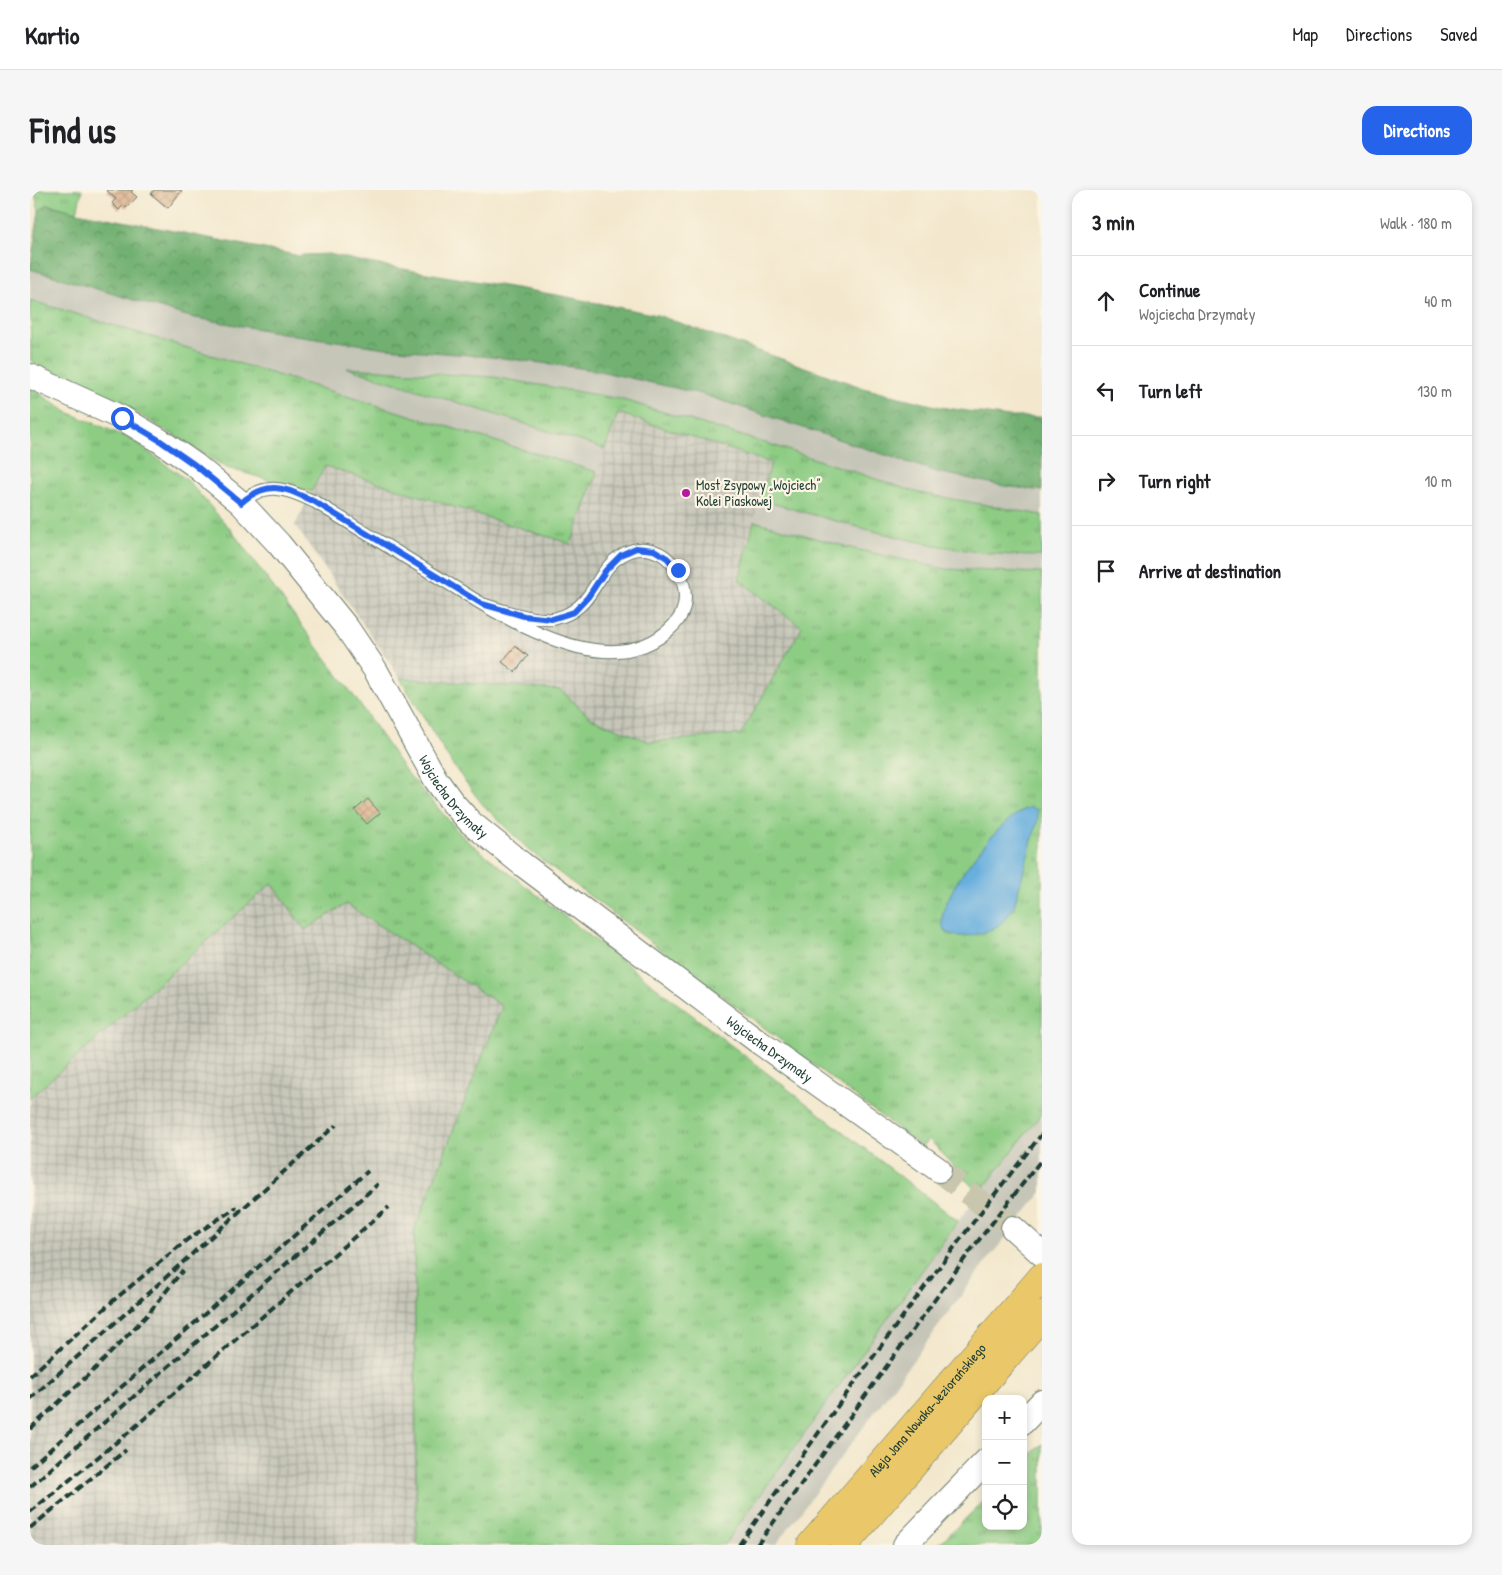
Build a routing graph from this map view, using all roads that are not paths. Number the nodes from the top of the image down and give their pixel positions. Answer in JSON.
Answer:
{"nodes":[{"id":1,"x":30,"y":376,"type":"edge"},
{"id":2,"x":241,"y":503,"type":"junction"},
{"id":3,"x":482,"y":604,"type":"junction"},
{"id":4,"x":939,"y":1170,"type":"tunnel mouth"},
{"id":5,"x":1013,"y":1228,"type":"tunnel mouth"},
{"id":6,"x":1042,"y":1254,"type":"edge"},
{"id":7,"x":1042,"y":1277,"type":"edge"},
{"id":8,"x":1042,"y":1315,"type":"edge"},
{"id":9,"x":982,"y":1465,"type":"edge"},
{"id":10,"x":811,"y":1545,"type":"edge"},
{"id":11,"x":844,"y":1545,"type":"edge"},
{"id":12,"x":905,"y":1545,"type":"edge"}],
"edges":[{"from":1,"to":2,"type":"street","name":"Wojciecha Drzymały"},
{"from":2,"to":3,"type":"lane"},
{"from":2,"to":4,"type":"street","name":"Wojciecha Drzymały"},
{"from":3,"to":3,"type":"lane"},
{"from":5,"to":6,"type":"street"},
{"from":7,"to":10,"type":"main road","name":"Aleja Jana Nowaka-Jeziorańskiego"},
{"from":8,"to":11,"type":"main road","name":"Aleja Jana Nowaka-Jeziorańskiego"},
{"from":9,"to":12,"type":"street"}]}
